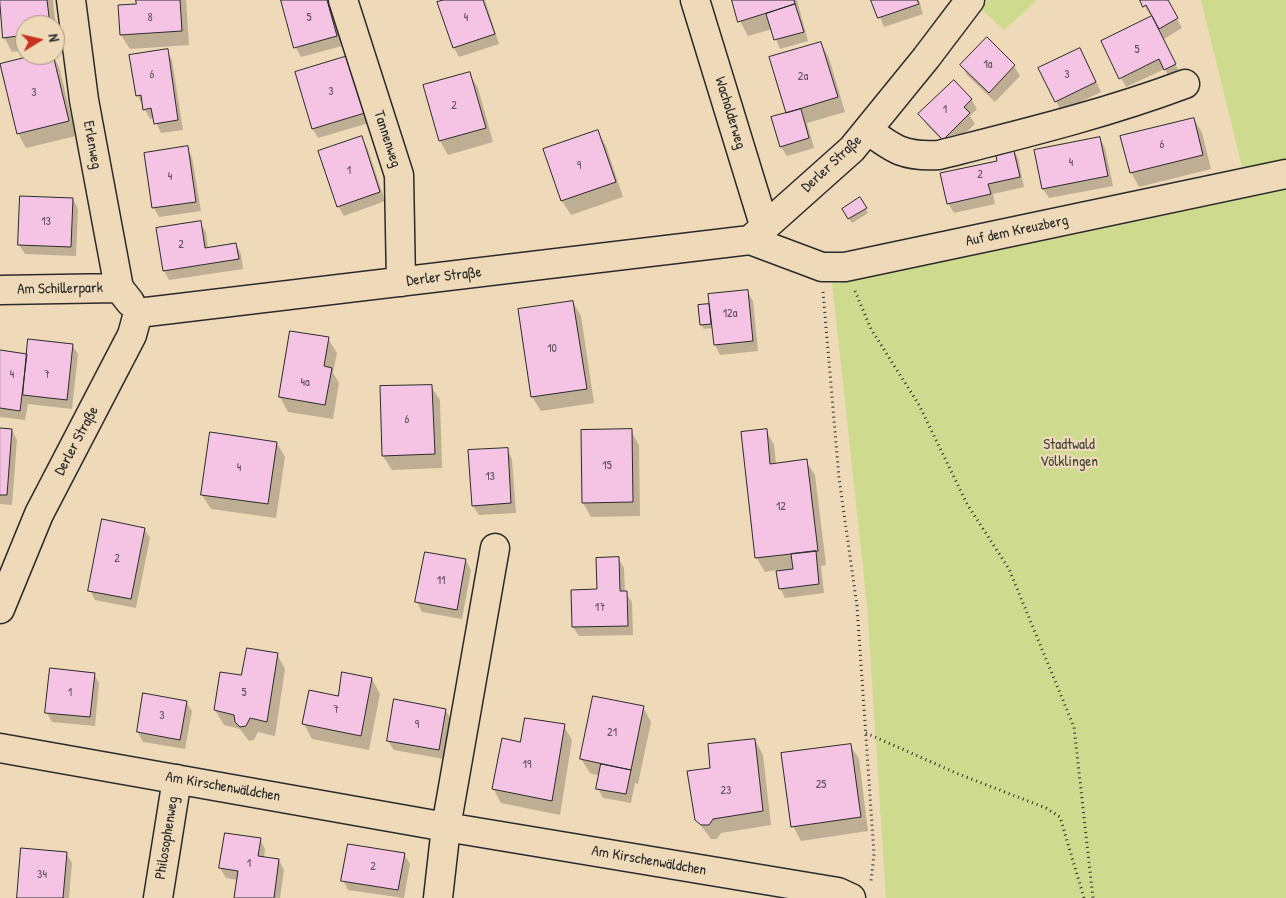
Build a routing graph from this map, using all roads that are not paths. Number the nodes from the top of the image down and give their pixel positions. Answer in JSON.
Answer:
{"nodes":[{"id":1,"x":71,"y":0,"type":"edge"},
{"id":2,"x":343,"y":0,"type":"edge"},
{"id":3,"x":695,"y":0,"type":"edge"},
{"id":4,"x":970,"y":0,"type":"edge"},
{"id":5,"x":1185,"y":84,"type":"dead end"},
{"id":6,"x":868,"y":130,"type":"junction"},
{"id":7,"x":1286,"y":174,"type":"edge"},
{"id":8,"x":757,"y":233,"type":"junction"},
{"id":9,"x":402,"y":282,"type":"junction"},
{"id":10,"x":119,"y":288,"type":"junction"},
{"id":11,"x":0,"y":290,"type":"edge"},
{"id":12,"x":138,"y":313,"type":"junction"},
{"id":13,"x":495,"y":548,"type":"dead end"},
{"id":14,"x":0,"y":610,"type":"edge"},
{"id":15,"x":0,"y":748,"type":"edge"},
{"id":16,"x":177,"y":779,"type":"junction"},
{"id":17,"x":446,"y":827,"type":"junction"},
{"id":18,"x":859,"y":894,"type":"edge"},
{"id":19,"x":158,"y":898,"type":"edge"},
{"id":20,"x":438,"y":898,"type":"edge"}],
"edges":[{"from":1,"to":10,"type":"street","name":"Erlenweg"},
{"from":2,"to":9,"type":"street","name":"Tannenweg"},
{"from":3,"to":8,"type":"street","name":"Wacholderweg"},
{"from":4,"to":6,"type":"street","name":"Derler Straße"},
{"from":5,"to":6,"type":"street"},
{"from":6,"to":8,"type":"street","name":"Derler Straße"},
{"from":7,"to":8,"type":"street","name":"Auf dem Kreuzberg"},
{"from":8,"to":9,"type":"street","name":"Derler Straße"},
{"from":9,"to":12,"type":"street","name":"Derler Straße"},
{"from":10,"to":11,"type":"street","name":"Am Schillerpark"},
{"from":10,"to":12,"type":"street","name":"Am Schillerpark"},
{"from":12,"to":14,"type":"street","name":"Derler Straße"},
{"from":13,"to":17,"type":"street"},
{"from":15,"to":16,"type":"street","name":"Am Kirschenwäldchen"},
{"from":16,"to":17,"type":"street","name":"Am Kirschenwäldchen"},
{"from":16,"to":19,"type":"street","name":"Philosophenweg"},
{"from":17,"to":18,"type":"street","name":"Am Kirschenwäldchen"},
{"from":17,"to":20,"type":"street"}]}
